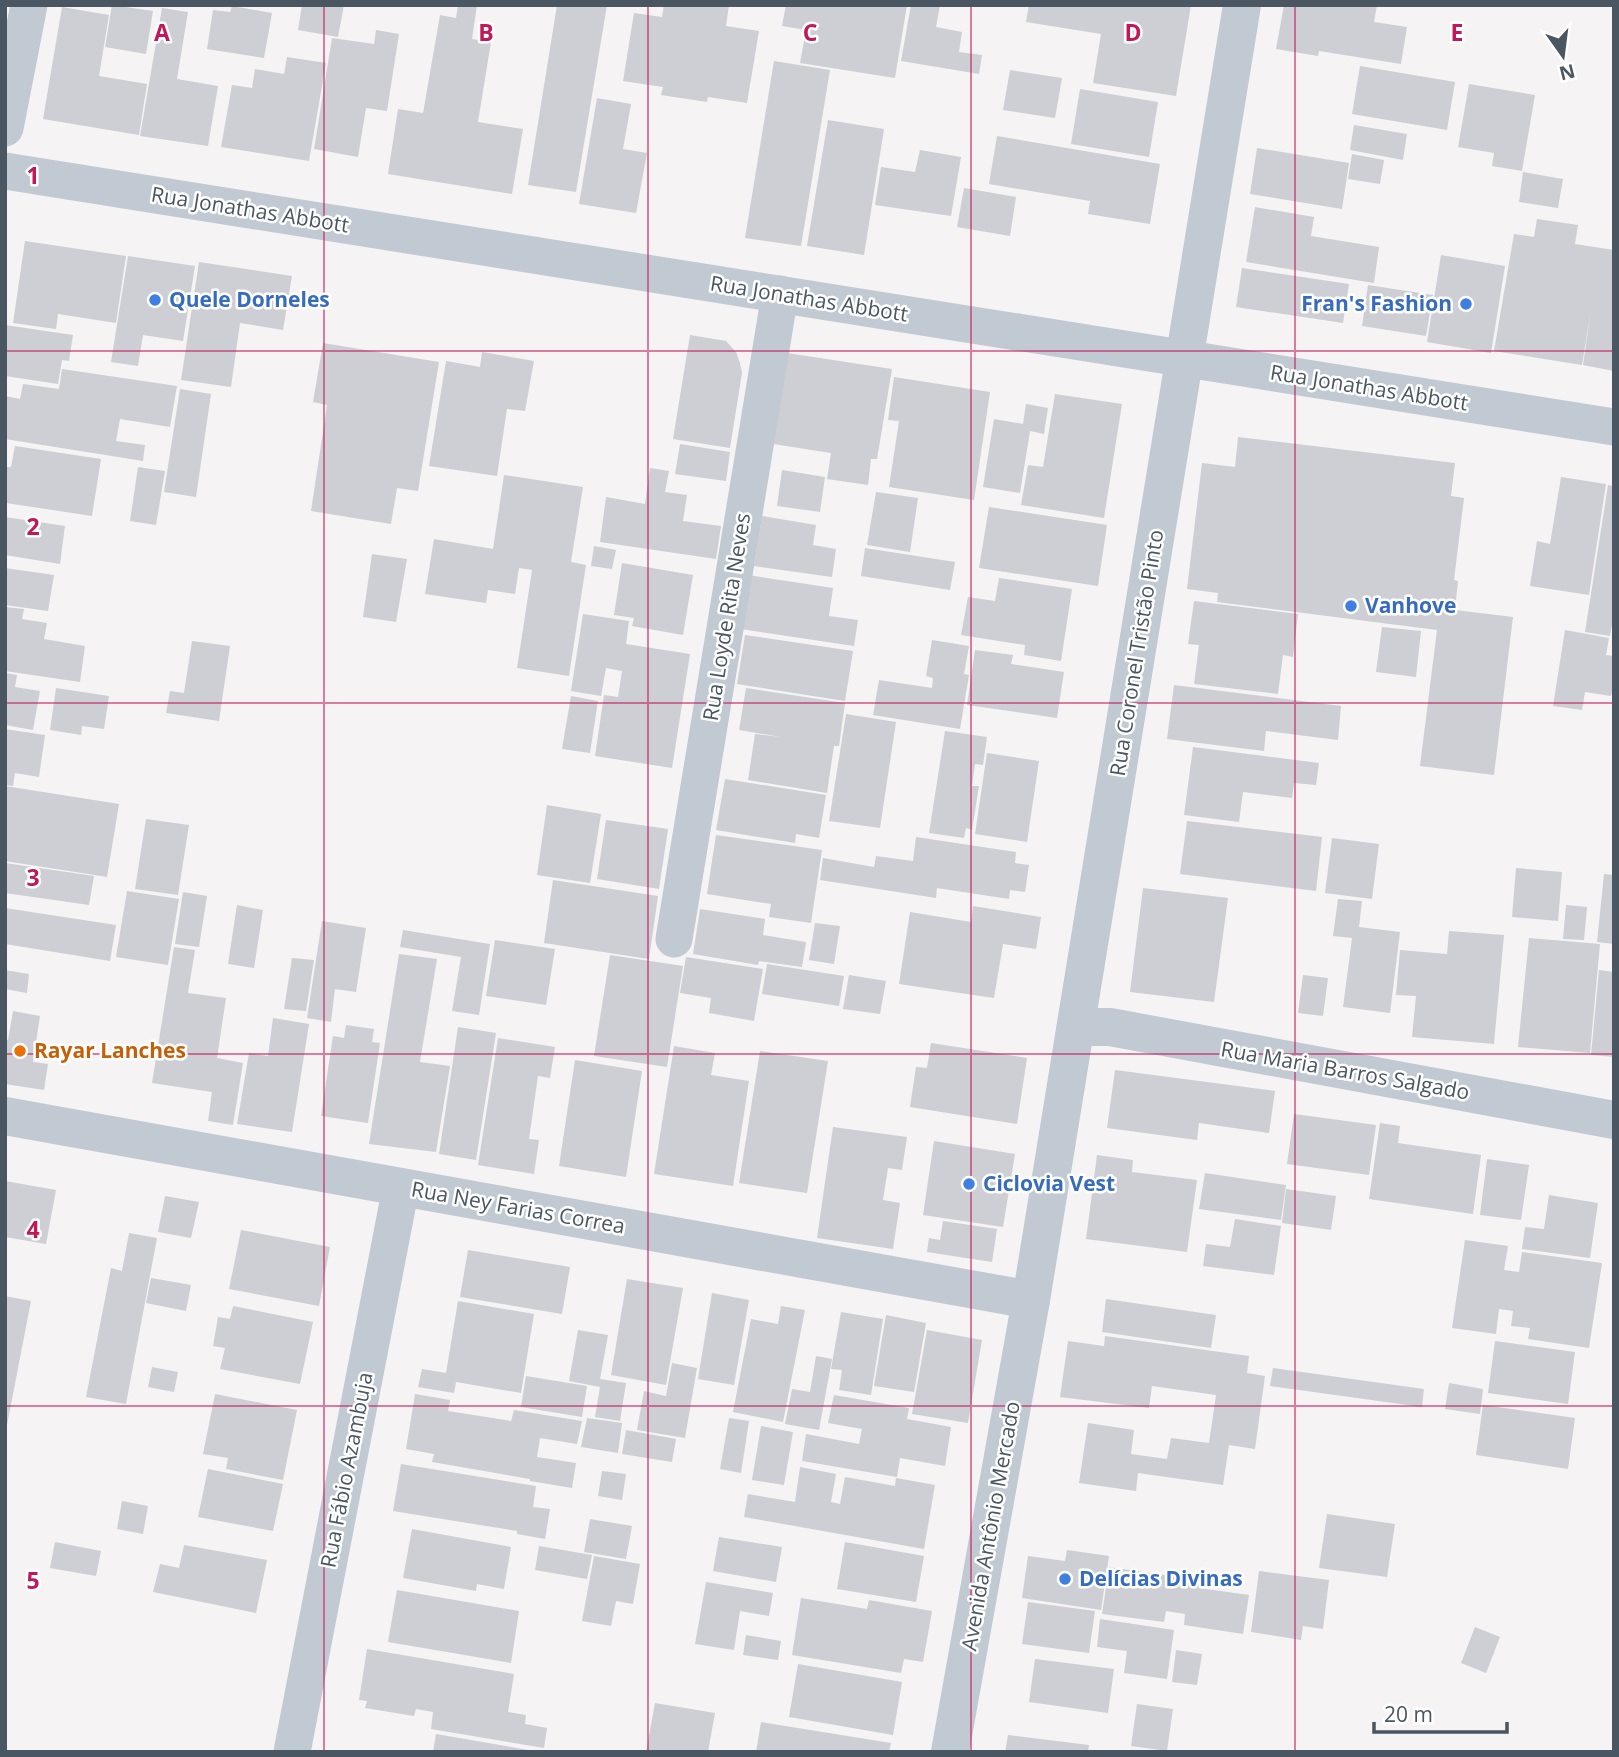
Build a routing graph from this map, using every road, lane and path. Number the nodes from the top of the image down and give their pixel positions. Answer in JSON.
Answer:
{"nodes":[{"id":1,"x":29,"y":5,"type":"edge"},
{"id":2,"x":1242,"y":5,"type":"edge"},
{"id":3,"x":5,"y":128,"type":"edge"},
{"id":4,"x":5,"y":171,"type":"edge"},
{"id":5,"x":780,"y":294,"type":"junction"},
{"id":6,"x":1185,"y":359,"type":"junction"},
{"id":7,"x":1614,"y":427,"type":"edge"},
{"id":8,"x":674,"y":939,"type":"dead end"},
{"id":9,"x":1076,"y":1027,"type":"junction"},
{"id":10,"x":5,"y":1116,"type":"edge"},
{"id":11,"x":1614,"y":1120,"type":"edge"},
{"id":12,"x":401,"y":1187,"type":"junction"},
{"id":13,"x":1031,"y":1300,"type":"junction"},
{"id":14,"x":292,"y":1752,"type":"edge"},
{"id":15,"x":950,"y":1752,"type":"edge"}],
"edges":[{"from":1,"to":3,"type":"street"},
{"from":2,"to":6,"type":"street","name":"Rua Coronel Tristão Pinto"},
{"from":4,"to":5,"type":"street","name":"Rua Jonathas Abbott"},
{"from":5,"to":6,"type":"street","name":"Rua Jonathas Abbott"},
{"from":5,"to":8,"type":"street","name":"Rua Loyde Rita Neves"},
{"from":6,"to":7,"type":"street","name":"Rua Jonathas Abbott"},
{"from":6,"to":9,"type":"street","name":"Rua Coronel Tristão Pinto"},
{"from":9,"to":11,"type":"street","name":"Rua Maria Barros Salgado"},
{"from":9,"to":13,"type":"street","name":"Rua Coronel Tristão Pinto"},
{"from":10,"to":12,"type":"street","name":"Rua Ney Farias Correa"},
{"from":12,"to":13,"type":"street","name":"Rua Ney Farias Correa"},
{"from":12,"to":14,"type":"street","name":"Rua Fábio Azambuja"},
{"from":13,"to":15,"type":"street","name":"Avenida Antônio Mercado"}]}
